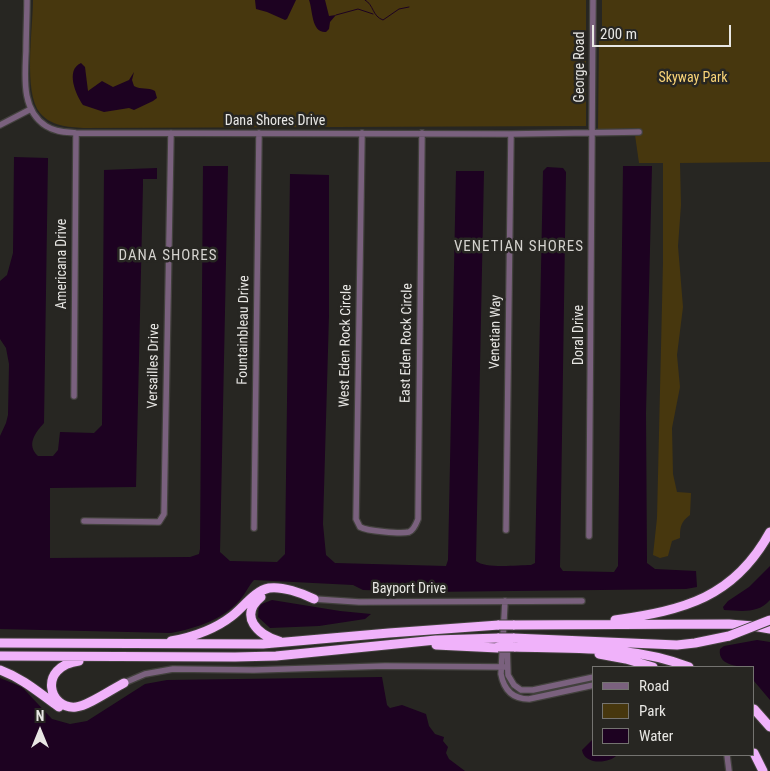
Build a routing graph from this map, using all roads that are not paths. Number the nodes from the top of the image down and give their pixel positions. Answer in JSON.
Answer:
{"nodes":[{"id":1,"x":27,"y":0,"type":"edge"},
{"id":2,"x":593,"y":0,"type":"edge"},
{"id":3,"x":31,"y":109,"type":"junction"},
{"id":4,"x":0,"y":125,"type":"edge"},
{"id":5,"x":639,"y":132,"type":"dead end"},
{"id":6,"x":76,"y":133,"type":"junction"},
{"id":7,"x":171,"y":133,"type":"junction"},
{"id":8,"x":259,"y":133,"type":"junction"},
{"id":9,"x":362,"y":133,"type":"junction"},
{"id":10,"x":422,"y":134,"type":"junction"},
{"id":11,"x":511,"y":134,"type":"junction"},
{"id":12,"x":593,"y":134,"type":"junction"},
{"id":13,"x":74,"y":396,"type":"dead end"},
{"id":14,"x":84,"y":521,"type":"dead end"},
{"id":15,"x":254,"y":528,"type":"dead end"},
{"id":16,"x":506,"y":530,"type":"dead end"},
{"id":17,"x":390,"y":531,"type":"joint"},
{"id":18,"x":770,"y":532,"type":"edge"},
{"id":19,"x":590,"y":536,"type":"dead end"},
{"id":20,"x":314,"y":598,"type":"junction"},
{"id":21,"x":505,"y":601,"type":"junction"},
{"id":22,"x":582,"y":601,"type":"dead end"},
{"id":23,"x":582,"y":624,"type":"junction"},
{"id":24,"x":769,"y":627,"type":"edge"},
{"id":25,"x":0,"y":643,"type":"edge"},
{"id":26,"x":286,"y":643,"type":"junction"},
{"id":27,"x":142,"y":644,"type":"junction"},
{"id":28,"x":514,"y":645,"type":"junction"},
{"id":29,"x":383,"y":646,"type":"junction"},
{"id":30,"x":0,"y":656,"type":"edge"},
{"id":31,"x":107,"y":657,"type":"junction"},
{"id":32,"x":650,"y":666,"type":"edge"},
{"id":33,"x":686,"y":666,"type":"edge"},
{"id":34,"x":504,"y":667,"type":"junction"},
{"id":35,"x":0,"y":670,"type":"edge"},
{"id":36,"x":592,"y":677,"type":"edge"},
{"id":37,"x":124,"y":683,"type":"junction"},
{"id":38,"x":592,"y":685,"type":"edge"},
{"id":39,"x":755,"y":711,"type":"edge"},
{"id":40,"x":770,"y":727,"type":"edge"},
{"id":41,"x":755,"y":754,"type":"edge"},
{"id":42,"x":727,"y":756,"type":"edge"},
{"id":43,"x":729,"y":771,"type":"edge"},
{"id":44,"x":763,"y":771,"type":"edge"}],
"edges":[{"from":1,"to":3,"type":"street"},
{"from":2,"to":12,"type":"street","name":"George Road"},
{"from":3,"to":4,"type":"street"},
{"from":3,"to":6,"type":"street","name":"Dana Shores Drive"},
{"from":5,"to":12,"type":"street","name":"Dana Shores Drive"},
{"from":6,"to":7,"type":"street","name":"Dana Shores Drive"},
{"from":6,"to":13,"type":"street","name":"Americana Drive"},
{"from":7,"to":8,"type":"street","name":"Dana Shores Drive"},
{"from":7,"to":14,"type":"street","name":"Versailles Drive"},
{"from":8,"to":9,"type":"street","name":"Dana Shores Drive"},
{"from":8,"to":15,"type":"street","name":"Fountainbleau Drive"},
{"from":9,"to":10,"type":"street","name":"Dana Shores Drive"},
{"from":9,"to":17,"type":"street","name":"West Eden Rock Circle"},
{"from":10,"to":11,"type":"street","name":"Dana Shores Drive"},
{"from":10,"to":17,"type":"street","name":"East Eden Rock Circle"},
{"from":11,"to":12,"type":"street","name":"Dana Shores Drive"},
{"from":11,"to":16,"type":"street","name":"Venetian Way"},
{"from":12,"to":19,"type":"street","name":"Doral Drive"},
{"from":18,"to":23,"type":"highway"},
{"from":20,"to":21,"type":"street","name":"Bayport Drive"},
{"from":20,"to":26,"type":"highway"},
{"from":20,"to":27,"type":"highway"},
{"from":21,"to":22,"type":"street","name":"Bayport Drive"},
{"from":21,"to":34,"type":"street"},
{"from":23,"to":24,"type":"highway"},
{"from":23,"to":26,"type":"highway","bridge":true},
{"from":24,"to":28,"type":"highway","bridge":true},
{"from":25,"to":27,"type":"highway"},
{"from":26,"to":27,"type":"highway"},
{"from":28,"to":29,"type":"highway","bridge":true},
{"from":28,"to":29,"type":"highway","bridge":true},
{"from":28,"to":32,"type":"highway"},
{"from":28,"to":33,"type":"highway"},
{"from":29,"to":31,"type":"highway"},
{"from":30,"to":31,"type":"highway"},
{"from":31,"to":37,"type":"highway"},
{"from":34,"to":36,"type":"street"},
{"from":34,"to":37,"type":"street"},
{"from":34,"to":38,"type":"street"},
{"from":35,"to":37,"type":"highway"},
{"from":39,"to":40,"type":"highway"},
{"from":41,"to":44,"type":"highway"},
{"from":42,"to":43,"type":"street"}]}
